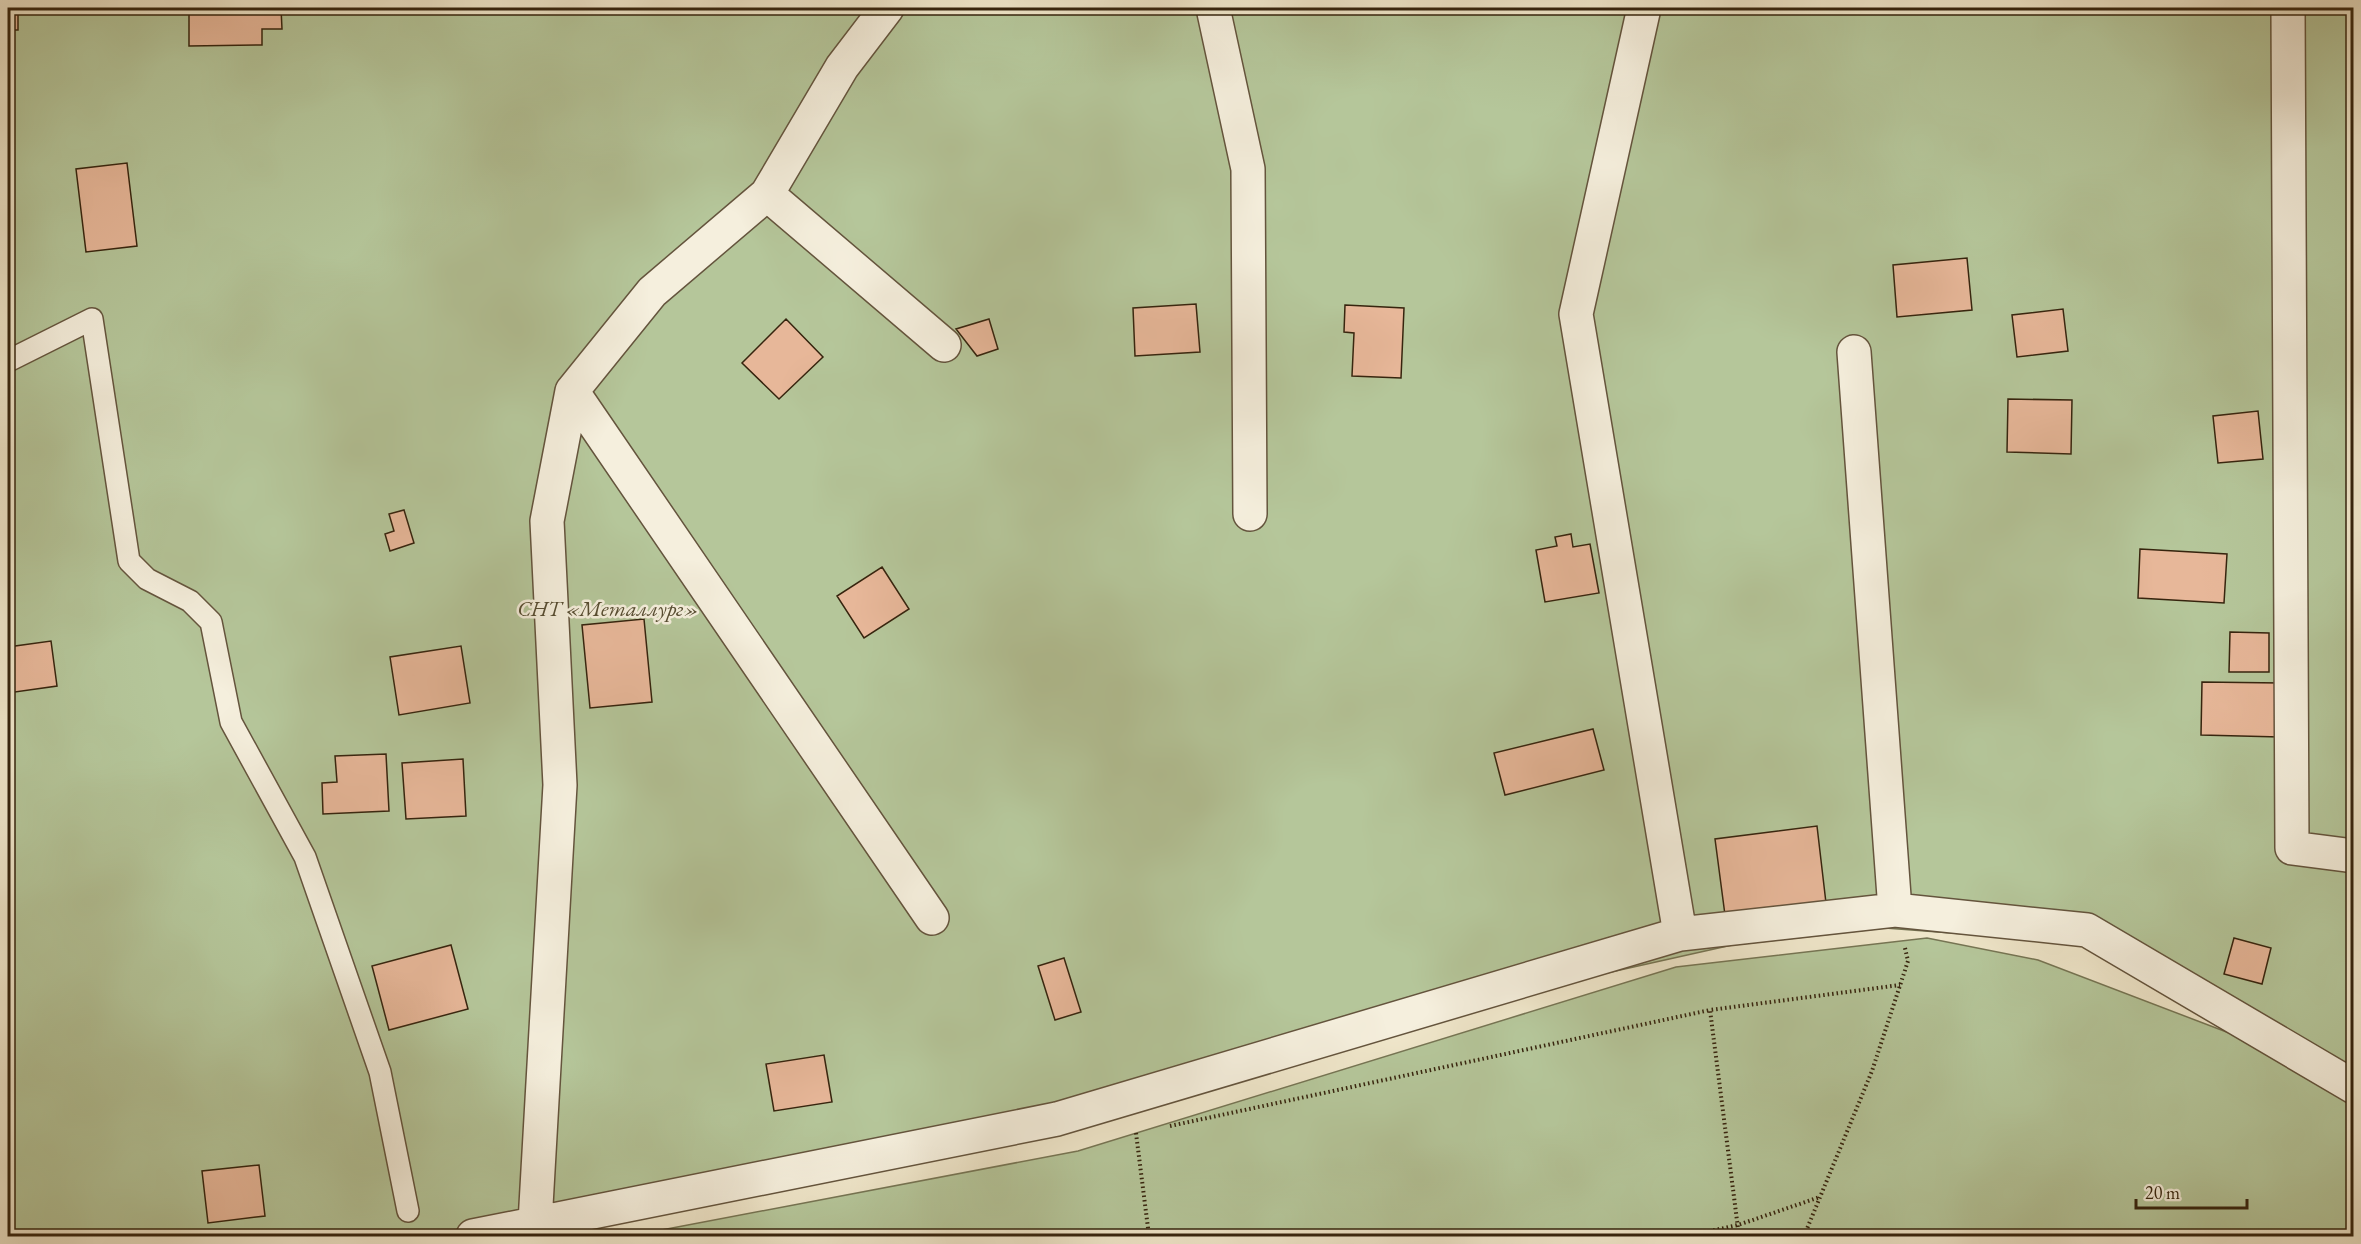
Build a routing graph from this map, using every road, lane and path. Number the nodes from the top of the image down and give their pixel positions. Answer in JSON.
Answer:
{"nodes":[{"id":1,"x":887,"y":8,"type":"edge"},
{"id":2,"x":1214,"y":8,"type":"edge"},
{"id":3,"x":1644,"y":8,"type":"edge"},
{"id":4,"x":2288,"y":8,"type":"edge"},
{"id":5,"x":767,"y":195,"type":"junction"},
{"id":6,"x":944,"y":345,"type":"dead end"},
{"id":7,"x":1854,"y":352,"type":"dead end"},
{"id":8,"x":8,"y":361,"type":"edge"},
{"id":9,"x":572,"y":391,"type":"junction"},
{"id":10,"x":1251,"y":514,"type":"dead end"},
{"id":11,"x":2354,"y":856,"type":"edge"},
{"id":12,"x":1895,"y":910,"type":"junction"},
{"id":13,"x":932,"y":918,"type":"dead end"},
{"id":14,"x":1680,"y":934,"type":"junction"},
{"id":15,"x":1710,"y":1010,"type":"junction"},
{"id":16,"x":2354,"y":1087,"type":"edge"},
{"id":17,"x":1169,"y":1126,"type":"dead end"},
{"id":18,"x":1147,"y":1131,"type":"dead end"},
{"id":19,"x":1821,"y":1197,"type":"junction"},
{"id":20,"x":408,"y":1211,"type":"dead end"},
{"id":21,"x":535,"y":1223,"type":"junction"},
{"id":22,"x":1738,"y":1225,"type":"junction"},
{"id":23,"x":473,"y":1236,"type":"edge"},
{"id":24,"x":1149,"y":1236,"type":"edge"},
{"id":25,"x":1687,"y":1236,"type":"edge"},
{"id":26,"x":1739,"y":1236,"type":"edge"},
{"id":27,"x":1804,"y":1236,"type":"edge"}],
"edges":[{"from":1,"to":5,"type":"street"},
{"from":2,"to":10,"type":"street"},
{"from":3,"to":14,"type":"street"},
{"from":4,"to":11,"type":"street"},
{"from":5,"to":6,"type":"street"},
{"from":5,"to":9,"type":"street"},
{"from":7,"to":12,"type":"street"},
{"from":8,"to":20,"type":"lane"},
{"from":9,"to":13,"type":"street"},
{"from":9,"to":21,"type":"street"},
{"from":12,"to":14,"type":"street"},
{"from":12,"to":16,"type":"street"},
{"from":14,"to":21,"type":"street"},
{"from":15,"to":17,"type":"path"},
{"from":15,"to":19,"type":"path"},
{"from":15,"to":22,"type":"path"},
{"from":18,"to":24,"type":"path"},
{"from":19,"to":22,"type":"path"},
{"from":19,"to":27,"type":"path"},
{"from":21,"to":23,"type":"street"},
{"from":22,"to":25,"type":"path"},
{"from":22,"to":26,"type":"path"}]}
